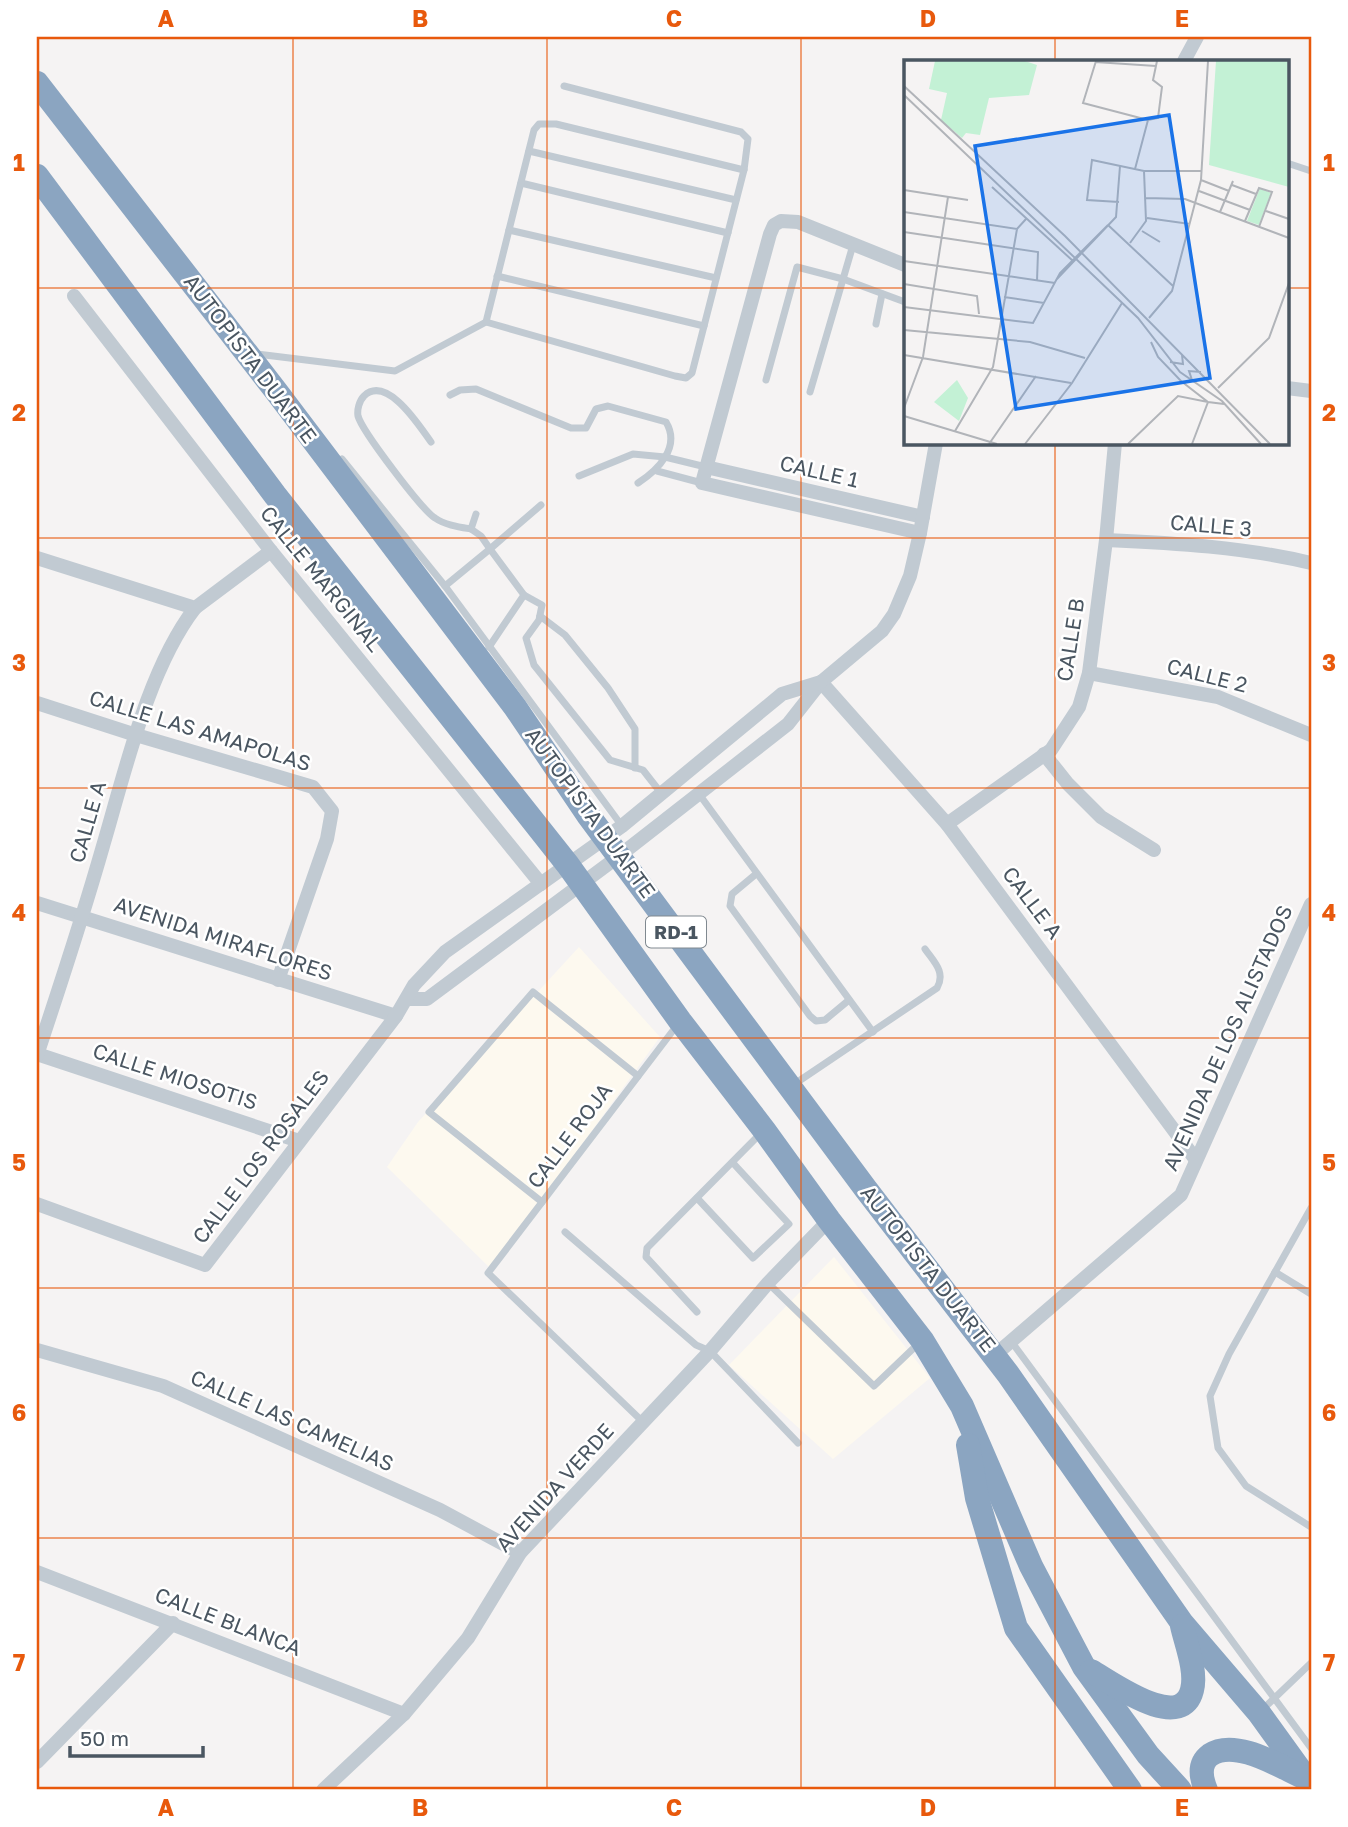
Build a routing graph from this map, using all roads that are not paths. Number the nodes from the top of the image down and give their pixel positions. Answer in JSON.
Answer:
{"nodes":[{"id":1,"x":1197,"y":37,"type":"edge"},
{"id":2,"x":1185,"y":60,"type":"edge"},
{"id":3,"x":37,"y":83,"type":"edge"},
{"id":4,"x":564,"y":86,"type":"dead end"},
{"id":5,"x":529,"y":151,"type":"junction"},
{"id":6,"x":1288,"y":163,"type":"edge"},
{"id":7,"x":744,"y":170,"type":"junction"},
{"id":8,"x":1311,"y":171,"type":"edge"},
{"id":9,"x":37,"y":176,"type":"edge"},
{"id":10,"x":521,"y":183,"type":"junction"},
{"id":11,"x":736,"y":200,"type":"junction"},
{"id":12,"x":509,"y":230,"type":"junction"},
{"id":13,"x":728,"y":233,"type":"junction"},
{"id":14,"x":853,"y":244,"type":"junction"},
{"id":15,"x":904,"y":265,"type":"edge"},
{"id":16,"x":498,"y":276,"type":"junction"},
{"id":17,"x":716,"y":278,"type":"junction"},
{"id":18,"x":843,"y":279,"type":"junction"},
{"id":19,"x":882,"y":294,"type":"junction"},
{"id":20,"x":74,"y":296,"type":"dead end"},
{"id":21,"x":904,"y":302,"type":"edge"},
{"id":22,"x":486,"y":322,"type":"junction"},
{"id":23,"x":876,"y":324,"type":"dead end"},
{"id":24,"x":704,"y":326,"type":"junction"},
{"id":25,"x":246,"y":353,"type":"junction"},
{"id":26,"x":766,"y":380,"type":"dead end"},
{"id":27,"x":1288,"y":388,"type":"edge"},
{"id":28,"x":1311,"y":391,"type":"edge"},
{"id":29,"x":810,"y":392,"type":"dead end"},
{"id":30,"x":450,"y":395,"type":"dead end"},
{"id":31,"x":431,"y":442,"type":"dead end"},
{"id":32,"x":936,"y":444,"type":"edge"},
{"id":33,"x":1115,"y":444,"type":"edge"},
{"id":34,"x":340,"y":456,"type":"dead end"},
{"id":35,"x":665,"y":457,"type":"junction"},
{"id":36,"x":706,"y":467,"type":"junction"},
{"id":37,"x":657,"y":471,"type":"junction"},
{"id":38,"x":579,"y":476,"type":"dead end"},
{"id":39,"x":638,"y":483,"type":"dead end"},
{"id":40,"x":702,"y":483,"type":"junction"},
{"id":41,"x":541,"y":505,"type":"dead end"},
{"id":42,"x":476,"y":514,"type":"dead end"},
{"id":43,"x":923,"y":517,"type":"junction"},
{"id":44,"x":471,"y":529,"type":"junction"},
{"id":45,"x":920,"y":533,"type":"junction"},
{"id":46,"x":1106,"y":540,"type":"junction"},
{"id":47,"x":490,"y":549,"type":"junction"},
{"id":48,"x":271,"y":551,"type":"junction"},
{"id":49,"x":37,"y":558,"type":"edge"},
{"id":50,"x":1311,"y":563,"type":"edge"},
{"id":51,"x":445,"y":586,"type":"junction"},
{"id":52,"x":524,"y":595,"type":"junction"},
{"id":53,"x":195,"y":608,"type":"junction"},
{"id":54,"x":540,"y":616,"type":"junction"},
{"id":55,"x":489,"y":647,"type":"junction"},
{"id":56,"x":1089,"y":673,"type":"junction"},
{"id":57,"x":821,"y":682,"type":"junction"},
{"id":58,"x":37,"y":703,"type":"edge"},
{"id":59,"x":136,"y":735,"type":"junction"},
{"id":60,"x":1311,"y":735,"type":"edge"},
{"id":61,"x":1044,"y":754,"type":"junction"},
{"id":62,"x":635,"y":768,"type":"junction"},
{"id":63,"x":661,"y":793,"type":"junction"},
{"id":64,"x":699,"y":794,"type":"junction"},
{"id":65,"x":947,"y":824,"type":"junction"},
{"id":66,"x":616,"y":840,"type":"junction"},
{"id":67,"x":1154,"y":850,"type":"dead end"},
{"id":68,"x":756,"y":874,"type":"junction"},
{"id":69,"x":574,"y":875,"type":"junction"},
{"id":70,"x":541,"y":884,"type":"junction"},
{"id":71,"x":37,"y":902,"type":"edge"},
{"id":72,"x":1311,"y":904,"type":"edge"},
{"id":73,"x":83,"y":917,"type":"junction"},
{"id":74,"x":925,"y":949,"type":"dead end"},
{"id":75,"x":278,"y":980,"type":"junction"},
{"id":76,"x":407,"y":999,"type":"junction"},
{"id":77,"x":849,"y":1000,"type":"junction"},
{"id":78,"x":396,"y":1016,"type":"junction"},
{"id":79,"x":680,"y":1021,"type":"junction"},
{"id":80,"x":873,"y":1032,"type":"junction"},
{"id":81,"x":37,"y":1054,"type":"edge"},
{"id":82,"x":638,"y":1076,"type":"junction"},
{"id":83,"x":789,"y":1087,"type":"junction"},
{"id":84,"x":764,"y":1130,"type":"junction"},
{"id":85,"x":299,"y":1140,"type":"junction"},
{"id":86,"x":1196,"y":1160,"type":"junction"},
{"id":87,"x":733,"y":1163,"type":"junction"},
{"id":88,"x":697,"y":1198,"type":"junction"},
{"id":89,"x":542,"y":1202,"type":"junction"},
{"id":90,"x":37,"y":1204,"type":"edge"},
{"id":91,"x":1311,"y":1208,"type":"edge"},
{"id":92,"x":829,"y":1220,"type":"junction"},
{"id":93,"x":565,"y":1232,"type":"dead end"},
{"id":94,"x":1275,"y":1272,"type":"junction"},
{"id":95,"x":768,"y":1283,"type":"junction"},
{"id":96,"x":1311,"y":1294,"type":"edge"},
{"id":97,"x":697,"y":1312,"type":"dead end"},
{"id":98,"x":922,"y":1340,"type":"junction"},
{"id":99,"x":1003,"y":1348,"type":"junction"},
{"id":100,"x":37,"y":1350,"type":"edge"},
{"id":101,"x":710,"y":1351,"type":"junction"},
{"id":102,"x":962,"y":1406,"type":"junction"},
{"id":103,"x":643,"y":1422,"type":"junction"},
{"id":104,"x":798,"y":1443,"type":"dead end"},
{"id":105,"x":1311,"y":1527,"type":"edge"},
{"id":106,"x":520,"y":1553,"type":"junction"},
{"id":107,"x":37,"y":1572,"type":"edge"},
{"id":108,"x":173,"y":1623,"type":"junction"},
{"id":109,"x":1182,"y":1623,"type":"junction"},
{"id":110,"x":1311,"y":1663,"type":"edge"},
{"id":111,"x":1084,"y":1667,"type":"junction"},
{"id":112,"x":1267,"y":1705,"type":"junction"},
{"id":113,"x":404,"y":1714,"type":"junction"},
{"id":114,"x":1311,"y":1748,"type":"edge"},
{"id":115,"x":37,"y":1762,"type":"edge"},
{"id":116,"x":1309,"y":1782,"type":"edge"},
{"id":117,"x":323,"y":1790,"type":"edge"},
{"id":118,"x":1130,"y":1790,"type":"edge"},
{"id":119,"x":1180,"y":1790,"type":"edge"},
{"id":120,"x":1206,"y":1790,"type":"edge"}],
"edges":[{"from":1,"to":2,"type":"street"},
{"from":3,"to":25,"type":"highway","name":"AUTOPISTA DUARTE","number":"RD-1"},
{"from":4,"to":7,"type":"lane"},
{"from":5,"to":7,"type":"lane"},
{"from":5,"to":10,"type":"lane"},
{"from":5,"to":11,"type":"lane"},
{"from":6,"to":8,"type":"lane"},
{"from":7,"to":11,"type":"lane"},
{"from":9,"to":69,"type":"highway","number":"RD-1"},
{"from":10,"to":12,"type":"lane"},
{"from":10,"to":13,"type":"lane"},
{"from":11,"to":13,"type":"lane"},
{"from":12,"to":16,"type":"lane"},
{"from":12,"to":17,"type":"lane"},
{"from":13,"to":17,"type":"lane"},
{"from":14,"to":15,"type":"street"},
{"from":14,"to":18,"type":"lane"},
{"from":14,"to":36,"type":"street"},
{"from":16,"to":22,"type":"lane"},
{"from":16,"to":24,"type":"lane"},
{"from":17,"to":24,"type":"lane"},
{"from":18,"to":19,"type":"lane"},
{"from":18,"to":26,"type":"lane"},
{"from":18,"to":29,"type":"lane"},
{"from":19,"to":21,"type":"lane"},
{"from":19,"to":23,"type":"lane"},
{"from":20,"to":48,"type":"street","name":"CALLE MARGINAL"},
{"from":22,"to":24,"type":"lane"},
{"from":22,"to":25,"type":"lane"},
{"from":25,"to":66,"type":"highway","name":"AUTOPISTA DUARTE","number":"RD-1"},
{"from":27,"to":28,"type":"street"},
{"from":30,"to":35,"type":"lane"},
{"from":31,"to":44,"type":"lane"},
{"from":32,"to":43,"type":"street"},
{"from":33,"to":46,"type":"street","name":"CALLE B"},
{"from":34,"to":51,"type":"lane"},
{"from":35,"to":36,"type":"lane"},
{"from":35,"to":37,"type":"lane"},
{"from":35,"to":38,"type":"lane"},
{"from":36,"to":40,"type":"street"},
{"from":36,"to":43,"type":"street","name":"CALLE 1"},
{"from":37,"to":39,"type":"lane"},
{"from":37,"to":40,"type":"lane"},
{"from":40,"to":45,"type":"street"},
{"from":41,"to":47,"type":"lane"},
{"from":42,"to":44,"type":"lane"},
{"from":43,"to":45,"type":"street"},
{"from":44,"to":47,"type":"lane"},
{"from":45,"to":57,"type":"street"},
{"from":46,"to":50,"type":"street","name":"CALLE 3"},
{"from":46,"to":56,"type":"street","name":"CALLE B"},
{"from":47,"to":51,"type":"lane"},
{"from":47,"to":52,"type":"lane"},
{"from":48,"to":53,"type":"street","name":"CALLE A"},
{"from":48,"to":70,"type":"street","name":"CALLE MARGINAL"},
{"from":49,"to":53,"type":"street"},
{"from":51,"to":55,"type":"lane"},
{"from":52,"to":54,"type":"lane"},
{"from":52,"to":55,"type":"lane"},
{"from":53,"to":59,"type":"street","name":"CALLE A"},
{"from":54,"to":62,"type":"lane"},
{"from":54,"to":62,"type":"lane"},
{"from":55,"to":66,"type":"lane"},
{"from":56,"to":60,"type":"street","name":"CALLE 2"},
{"from":56,"to":61,"type":"street","name":"CALLE B"},
{"from":57,"to":63,"type":"street"},
{"from":57,"to":64,"type":"street"},
{"from":57,"to":65,"type":"street","name":"CALLE A"},
{"from":58,"to":59,"type":"street","name":"CALLE LAS AMAPOLAS"},
{"from":59,"to":73,"type":"street","name":"CALLE A"},
{"from":59,"to":75,"type":"street","name":"CALLE LAS AMAPOLAS"},
{"from":61,"to":65,"type":"street","name":"CALLE B"},
{"from":61,"to":67,"type":"street"},
{"from":62,"to":63,"type":"lane"},
{"from":63,"to":66,"type":"street"},
{"from":64,"to":66,"type":"street"},
{"from":64,"to":68,"type":"lane"},
{"from":65,"to":86,"type":"street","name":"CALLE A"},
{"from":66,"to":69,"type":"street"},
{"from":66,"to":69,"type":"street"},
{"from":66,"to":83,"type":"highway","name":"AUTOPISTA DUARTE","number":"RD-1"},
{"from":68,"to":77,"type":"lane"},
{"from":68,"to":77,"type":"lane"},
{"from":69,"to":70,"type":"street","name":"CALLE LOS ROSALES"},
{"from":69,"to":76,"type":"street"},
{"from":69,"to":79,"type":"highway","number":"RD-1"},
{"from":70,"to":76,"type":"street","name":"CALLE LOS ROSALES"},
{"from":71,"to":73,"type":"street","name":"AVENIDA MIRAFLORES"},
{"from":72,"to":86,"type":"street","name":"AVENIDA DE LOS ALISTADOS"},
{"from":73,"to":75,"type":"street","name":"AVENIDA MIRAFLORES"},
{"from":73,"to":81,"type":"street","name":"CALLE A"},
{"from":74,"to":80,"type":"lane"},
{"from":75,"to":78,"type":"street","name":"AVENIDA MIRAFLORES"},
{"from":76,"to":78,"type":"street","name":"CALLE LOS ROSALES"},
{"from":77,"to":80,"type":"lane"},
{"from":78,"to":85,"type":"street","name":"CALLE LOS ROSALES"},
{"from":79,"to":82,"type":"lane","name":"CALLE ROJA"},
{"from":79,"to":84,"type":"highway","number":"RD-1"},
{"from":80,"to":83,"type":"lane"},
{"from":81,"to":85,"type":"street","name":"CALLE MIOSOTIS"},
{"from":82,"to":89,"type":"lane","name":"CALLE ROJA"},
{"from":82,"to":89,"type":"lane"},
{"from":83,"to":99,"type":"highway","name":"AUTOPISTA DUARTE","number":"RD-1"},
{"from":84,"to":87,"type":"lane"},
{"from":84,"to":92,"type":"highway","number":"RD-1"},
{"from":85,"to":90,"type":"street","name":"CALLE LOS ROSALES"},
{"from":86,"to":99,"type":"street","name":"AVENIDA DE LOS ALISTADOS"},
{"from":87,"to":88,"type":"lane"},
{"from":87,"to":88,"type":"lane"},
{"from":88,"to":97,"type":"lane"},
{"from":89,"to":103,"type":"lane","name":"CALLE ROJA"},
{"from":91,"to":94,"type":"lane"},
{"from":92,"to":95,"type":"street","name":"AVENIDA VERDE"},
{"from":92,"to":98,"type":"highway","number":"RD-1"},
{"from":93,"to":101,"type":"lane"},
{"from":94,"to":96,"type":"lane"},
{"from":94,"to":105,"type":"lane"},
{"from":95,"to":98,"type":"lane"},
{"from":95,"to":101,"type":"street","name":"AVENIDA VERDE"},
{"from":98,"to":102,"type":"highway","number":"RD-1"},
{"from":99,"to":109,"type":"highway","name":"AUTOPISTA DUARTE","number":"RD-1"},
{"from":99,"to":112,"type":"lane"},
{"from":100,"to":106,"type":"street","name":"CALLE LAS CAMELIAS"},
{"from":101,"to":103,"type":"street","name":"AVENIDA VERDE"},
{"from":101,"to":104,"type":"lane"},
{"from":102,"to":111,"type":"highway","number":"RD-1"},
{"from":102,"to":118,"type":"highway"},
{"from":103,"to":106,"type":"street","name":"AVENIDA VERDE"},
{"from":106,"to":113,"type":"street","name":"AVENIDA VERDE"},
{"from":107,"to":108,"type":"street","name":"CALLE BLANCA"},
{"from":108,"to":113,"type":"street","name":"CALLE BLANCA"},
{"from":108,"to":115,"type":"street"},
{"from":109,"to":111,"type":"highway"},
{"from":109,"to":112,"type":"highway","name":"AUTOPISTA DUARTE","number":"RD-1"},
{"from":110,"to":112,"type":"lane"},
{"from":111,"to":119,"type":"highway","number":"RD-1"},
{"from":112,"to":114,"type":"lane"},
{"from":112,"to":116,"type":"highway","name":"AUTOPISTA DUARTE","number":"RD-1"},
{"from":113,"to":117,"type":"street","name":"AVENIDA VERDE"},
{"from":116,"to":120,"type":"highway"}]}
